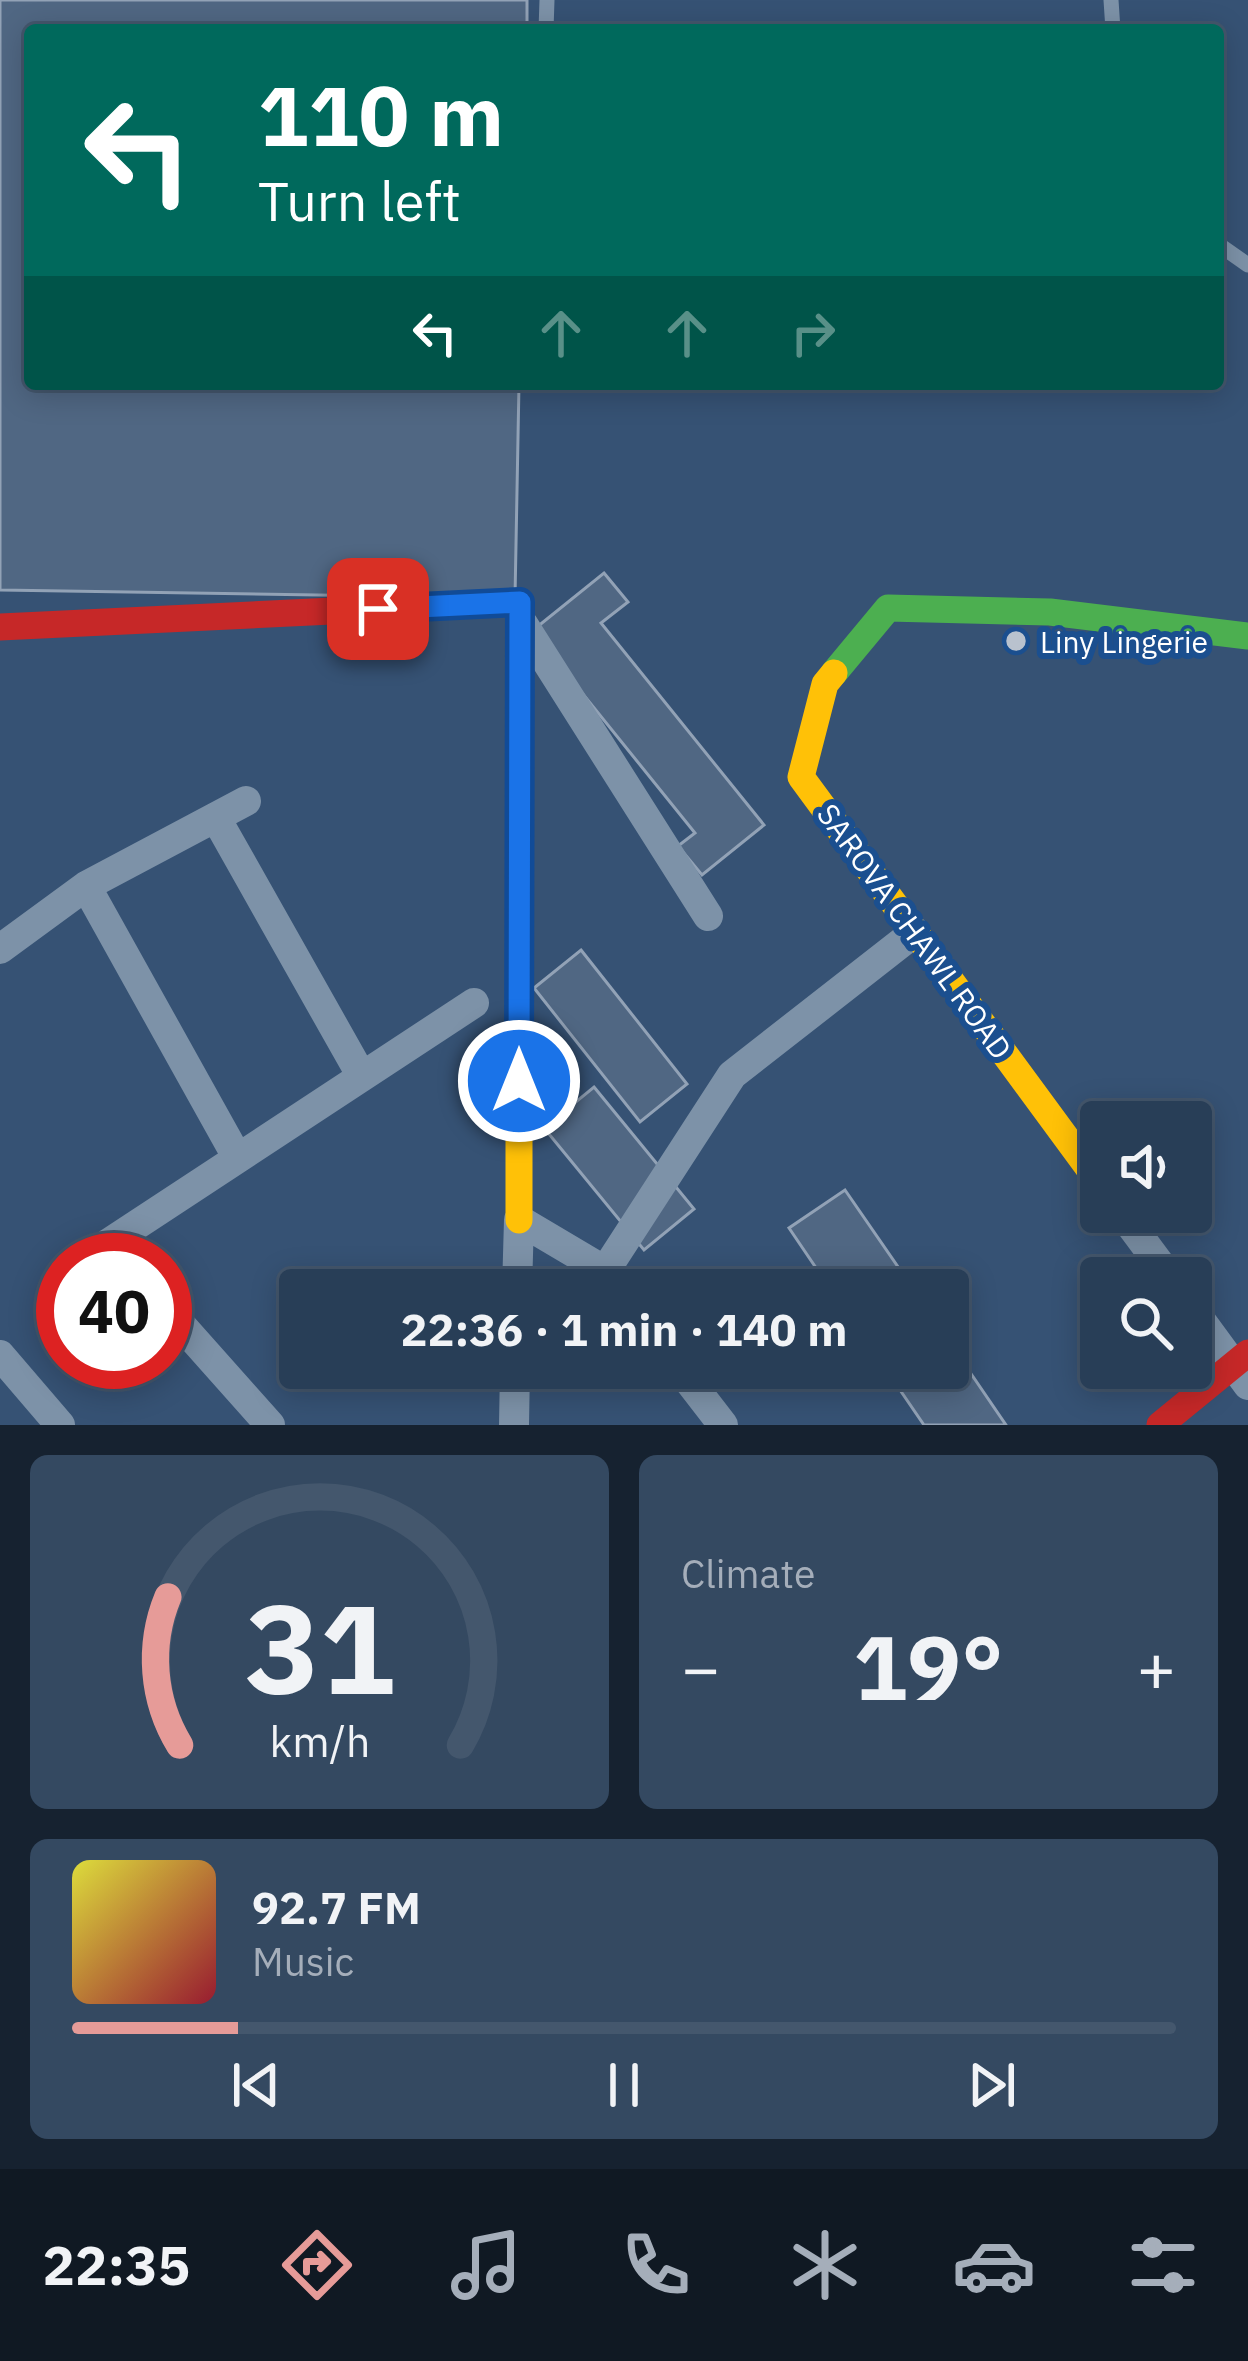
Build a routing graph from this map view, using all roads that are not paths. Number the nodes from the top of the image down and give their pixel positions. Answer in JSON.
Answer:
{"nodes":[{"id":1,"x":520,"y":619,"type":"junction"},
{"id":2,"x":0,"y":627,"type":"edge"},
{"id":3,"x":1248,"y":636,"type":"edge"},
{"id":4,"x":246,"y":801,"type":"dead end"},
{"id":5,"x":216,"y":818,"type":"junction"},
{"id":6,"x":86,"y":886,"type":"junction"},
{"id":7,"x":708,"y":916,"type":"dead end"},
{"id":8,"x":915,"y":932,"type":"junction"},
{"id":9,"x":0,"y":949,"type":"edge"},
{"id":10,"x":474,"y":1003,"type":"dead end"},
{"id":11,"x":362,"y":1075,"type":"junction"},
{"id":12,"x":1080,"y":1156,"type":"edge"},
{"id":13,"x":237,"y":1157,"type":"junction"},
{"id":14,"x":519,"y":1220,"type":"junction"},
{"id":15,"x":125,"y":1233,"type":"edge"},
{"id":16,"x":518,"y":1269,"type":"edge"},
{"id":17,"x":596,"y":1269,"type":"edge"},
{"id":18,"x":619,"y":1269,"type":"edge"},
{"id":19,"x":1212,"y":1332,"type":"edge"},
{"id":20,"x":192,"y":1337,"type":"edge"},
{"id":21,"x":0,"y":1355,"type":"edge"},
{"id":22,"x":1243,"y":1368,"type":"edge"},
{"id":23,"x":515,"y":1389,"type":"edge"},
{"id":24,"x":695,"y":1389,"type":"edge"},
{"id":25,"x":60,"y":1425,"type":"edge"},
{"id":26,"x":270,"y":1425,"type":"edge"},
{"id":27,"x":514,"y":1425,"type":"edge"},
{"id":28,"x":723,"y":1425,"type":"edge"},
{"id":29,"x":1160,"y":1425,"type":"edge"}],
"edges":[{"from":1,"to":2,"type":"street"},
{"from":1,"to":7,"type":"street"},
{"from":1,"to":14,"type":"street"},
{"from":3,"to":8,"type":"street","name":"SAROVA CHAWL ROAD"},
{"from":4,"to":5,"type":"street"},
{"from":5,"to":6,"type":"street"},
{"from":5,"to":11,"type":"street"},
{"from":6,"to":9,"type":"street"},
{"from":6,"to":13,"type":"street"},
{"from":8,"to":12,"type":"street","name":"SAROVA CHAWL ROAD"},
{"from":8,"to":18,"type":"street"},
{"from":10,"to":11,"type":"street"},
{"from":11,"to":13,"type":"street"},
{"from":13,"to":15,"type":"street"},
{"from":14,"to":16,"type":"street"},
{"from":14,"to":17,"type":"street"},
{"from":19,"to":22,"type":"street"},
{"from":20,"to":26,"type":"street"},
{"from":21,"to":25,"type":"street"},
{"from":22,"to":29,"type":"street"},
{"from":23,"to":27,"type":"street"},
{"from":24,"to":28,"type":"street"}]}
